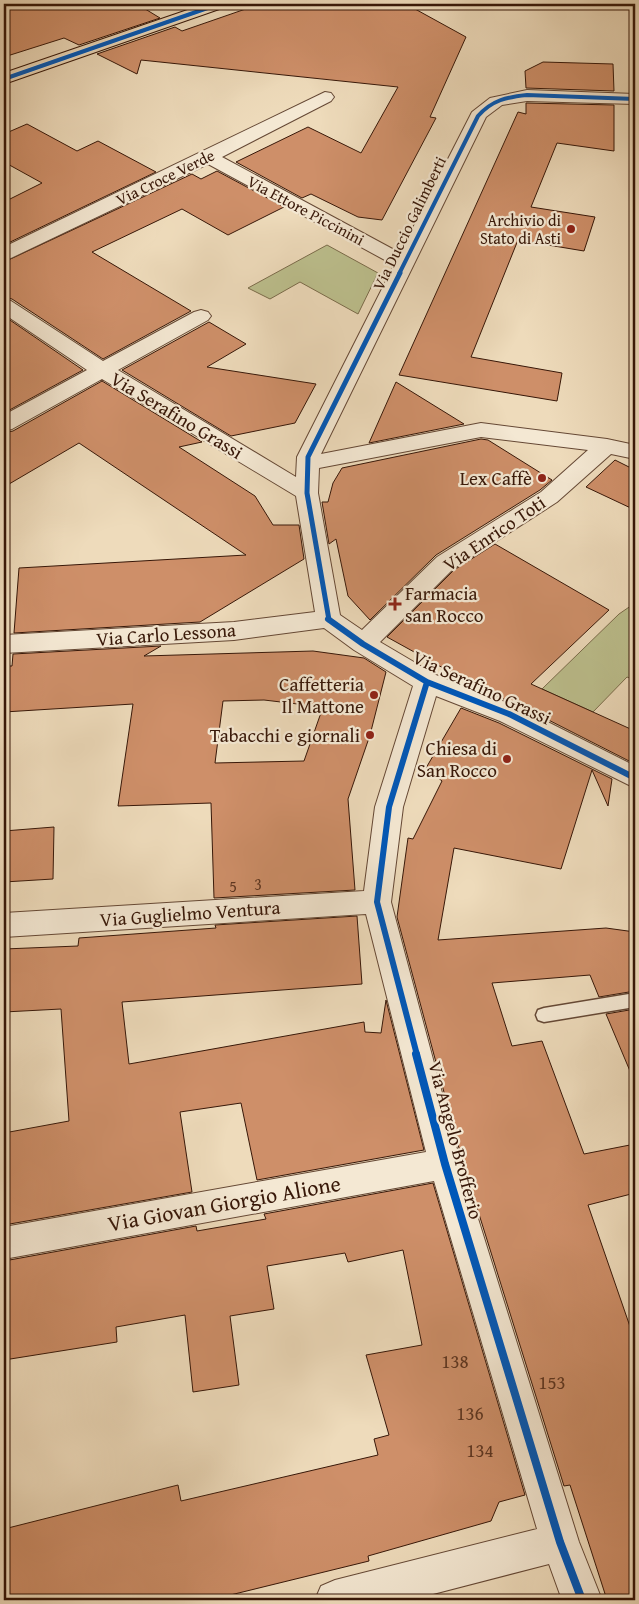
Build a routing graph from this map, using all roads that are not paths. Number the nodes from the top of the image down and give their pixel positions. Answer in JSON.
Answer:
{"nodes":[{"id":1,"x":219,"y":4,"type":"edge"},
{"id":2,"x":4,"y":80,"type":"edge"},
{"id":3,"x":325,"y":97,"type":"dead end"},
{"id":4,"x":635,"y":99,"type":"edge"},
{"id":5,"x":208,"y":157,"type":"junction"},
{"id":6,"x":4,"y":254,"type":"edge"},
{"id":7,"x":405,"y":263,"type":"junction"},
{"id":8,"x":4,"y":305,"type":"edge"},
{"id":9,"x":201,"y":316,"type":"dead end"},
{"id":10,"x":102,"y":370,"type":"junction"},
{"id":11,"x":4,"y":424,"type":"edge"},
{"id":12,"x":607,"y":446,"type":"junction"},
{"id":13,"x":635,"y":452,"type":"edge"},
{"id":14,"x":308,"y":463,"type":"junction"},
{"id":15,"x":307,"y":493,"type":"junction"},
{"id":16,"x":328,"y":619,"type":"junction"},
{"id":17,"x":4,"y":644,"type":"edge"},
{"id":18,"x":363,"y":644,"type":"junction"},
{"id":19,"x":427,"y":682,"type":"junction"},
{"id":20,"x":635,"y":778,"type":"edge"},
{"id":21,"x":377,"y":902,"type":"junction"},
{"id":22,"x":4,"y":925,"type":"edge"},
{"id":23,"x":635,"y":1000,"type":"edge"},
{"id":24,"x":544,"y":1015,"type":"dead end"},
{"id":25,"x":445,"y":1164,"type":"junction"},
{"id":26,"x":4,"y":1243,"type":"edge"},
{"id":27,"x":560,"y":1542,"type":"junction"},
{"id":28,"x":335,"y":1600,"type":"edge"},
{"id":29,"x":582,"y":1600,"type":"edge"}],
"edges":[{"from":1,"to":2,"type":"main road"},
{"from":3,"to":5,"type":"street","name":"Via Croce Verde"},
{"from":4,"to":7,"type":"street","name":"Via Duccio Galimberti"},
{"from":5,"to":6,"type":"street","name":"Via Croce Verde"},
{"from":5,"to":7,"type":"street","name":"Via Ettore Piccinini"},
{"from":7,"to":14,"type":"street","name":"Via Duccio Galimberti"},
{"from":8,"to":10,"type":"street","name":"Via Serafino Grassi"},
{"from":9,"to":10,"type":"street"},
{"from":10,"to":11,"type":"street"},
{"from":10,"to":15,"type":"street","name":"Via Serafino Grassi"},
{"from":12,"to":13,"type":"street"},
{"from":12,"to":14,"type":"street"},
{"from":12,"to":18,"type":"street","name":"Via Enrico Toti"},
{"from":14,"to":15,"type":"street","name":"Via Duccio Galimberti"},
{"from":15,"to":16,"type":"street"},
{"from":16,"to":17,"type":"street","name":"Via Carlo Lessona"},
{"from":16,"to":18,"type":"street","name":"Via Serafino Grassi"},
{"from":18,"to":19,"type":"street","name":"Via Serafino Grassi"},
{"from":19,"to":20,"type":"street","name":"Via Serafino Grassi"},
{"from":19,"to":21,"type":"street","name":"Via Angelo Brofferio"},
{"from":21,"to":22,"type":"street","name":"Via Guglielmo Ventura"},
{"from":21,"to":25,"type":"street","name":"Via Angelo Brofferio"},
{"from":23,"to":24,"type":"lane"},
{"from":25,"to":26,"type":"street","name":"Via Giovan Giorgio Alione"},
{"from":25,"to":27,"type":"street","name":"Via Angelo Brofferio"},
{"from":27,"to":28,"type":"street"},
{"from":27,"to":29,"type":"street","name":"Via Angelo Brofferio"}]}
